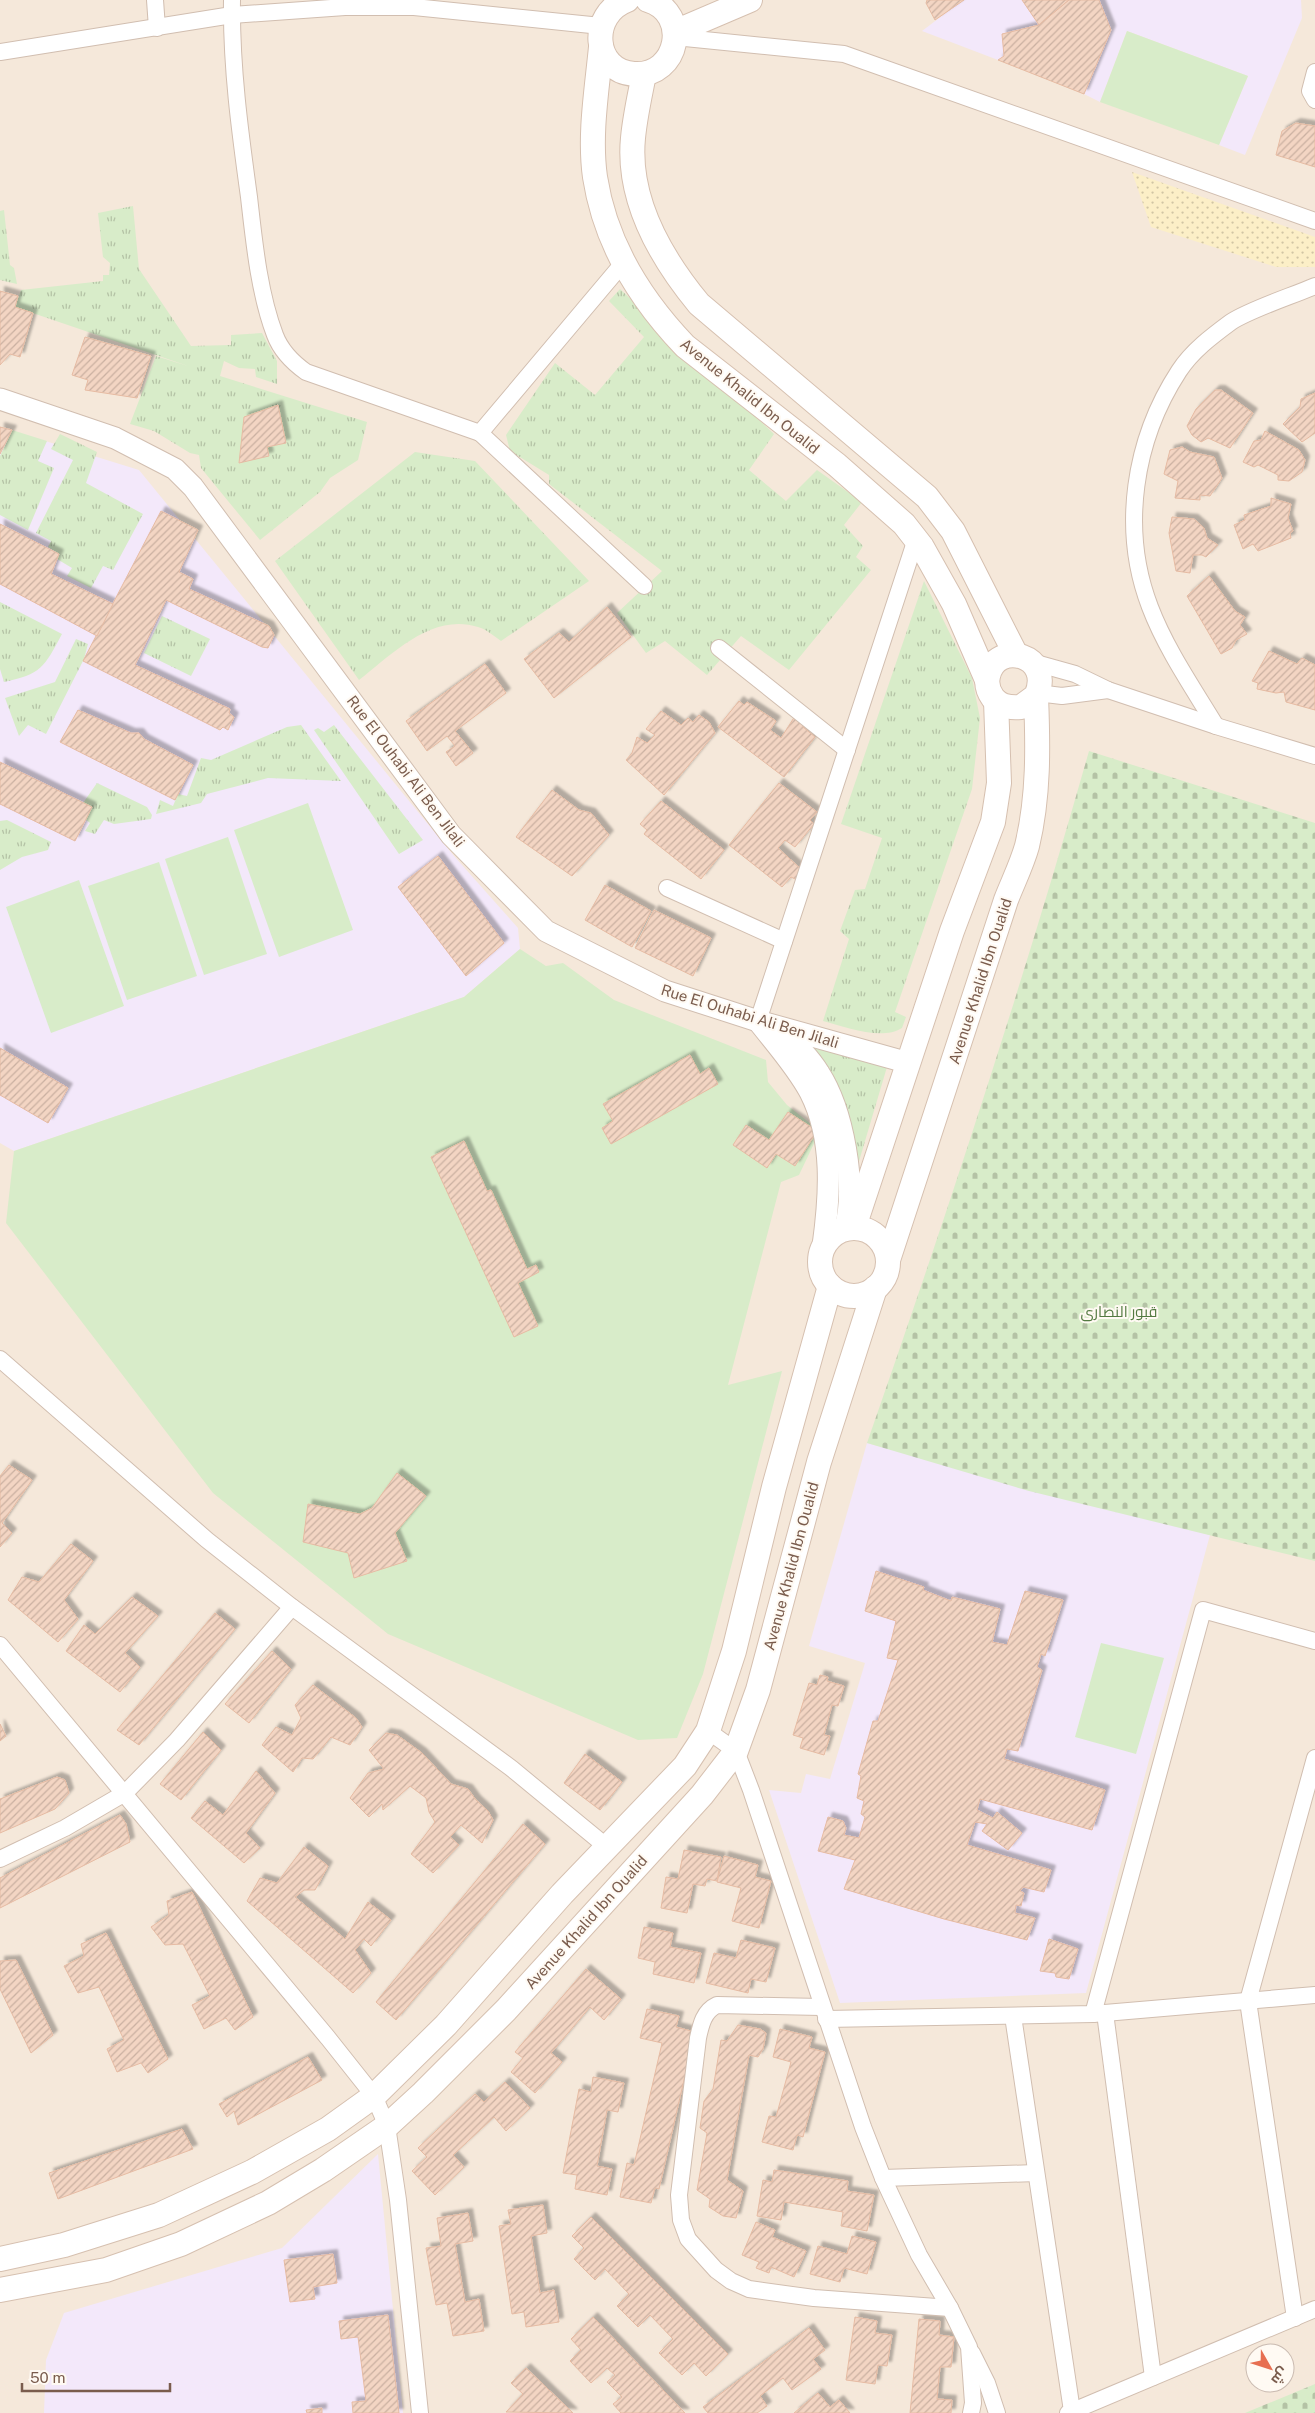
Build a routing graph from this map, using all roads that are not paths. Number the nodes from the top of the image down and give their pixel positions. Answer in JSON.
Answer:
{"nodes":[{"id":1,"x":155,"y":0,"type":"edge"},
{"id":2,"x":627,"y":0,"type":"edge"},
{"id":3,"x":648,"y":0,"type":"edge"},
{"id":4,"x":750,"y":0,"type":"edge"},
{"id":5,"x":414,"y":3,"type":"edge"},
{"id":6,"x":232,"y":8,"type":"edge"},
{"id":7,"x":157,"y":28,"type":"junction"},
{"id":8,"x":675,"y":35,"type":"junction"},
{"id":9,"x":601,"y":36,"type":"junction"},
{"id":10,"x":0,"y":52,"type":"edge"},
{"id":11,"x":1315,"y":72,"type":"edge"},
{"id":12,"x":644,"y":74,"type":"junction"},
{"id":13,"x":1315,"y":100,"type":"edge"},
{"id":14,"x":1315,"y":221,"type":"edge"},
{"id":15,"x":624,"y":262,"type":"junction"},
{"id":16,"x":1315,"y":286,"type":"edge"},
{"id":17,"x":0,"y":399,"type":"edge"},
{"id":18,"x":480,"y":433,"type":"junction"},
{"id":19,"x":916,"y":539,"type":"junction"},
{"id":20,"x":644,"y":586,"type":"dead end"},
{"id":21,"x":719,"y":648,"type":"dead end"},
{"id":22,"x":1024,"y":658,"type":"junction"},
{"id":23,"x":991,"y":690,"type":"junction"},
{"id":24,"x":1108,"y":690,"type":"junction"},
{"id":25,"x":1037,"y":694,"type":"junction"},
{"id":26,"x":1216,"y":726,"type":"junction"},
{"id":27,"x":847,"y":750,"type":"junction"},
{"id":28,"x":1315,"y":756,"type":"edge"},
{"id":29,"x":667,"y":888,"type":"dead end"},
{"id":30,"x":784,"y":941,"type":"junction"},
{"id":31,"x":767,"y":1023,"type":"junction"},
{"id":32,"x":908,"y":1063,"type":"junction"},
{"id":33,"x":850,"y":1228,"type":"junction"},
{"id":34,"x":823,"y":1246,"type":"junction"},
{"id":35,"x":888,"y":1260,"type":"junction"},
{"id":36,"x":830,"y":1286,"type":"junction"},
{"id":37,"x":875,"y":1288,"type":"junction"},
{"id":38,"x":0,"y":1359,"type":"edge"},
{"id":39,"x":292,"y":1607,"type":"junction"},
{"id":40,"x":1315,"y":1641,"type":"edge"},
{"id":41,"x":0,"y":1644,"type":"edge"},
{"id":42,"x":708,"y":1732,"type":"junction"},
{"id":43,"x":736,"y":1751,"type":"junction"},
{"id":44,"x":1315,"y":1758,"type":"edge"},
{"id":45,"x":125,"y":1793,"type":"junction"},
{"id":46,"x":607,"y":1847,"type":"junction"},
{"id":47,"x":0,"y":1859,"type":"edge"},
{"id":48,"x":1315,"y":1994,"type":"edge"},
{"id":49,"x":1248,"y":2000,"type":"junction"},
{"id":50,"x":823,"y":2013,"type":"junction"},
{"id":51,"x":1099,"y":2014,"type":"junction"},
{"id":52,"x":1013,"y":2016,"type":"junction"},
{"id":53,"x":374,"y":2096,"type":"junction"},
{"id":54,"x":386,"y":2126,"type":"junction"},
{"id":55,"x":1036,"y":2173,"type":"junction"},
{"id":56,"x":883,"y":2178,"type":"junction"},
{"id":57,"x":0,"y":2259,"type":"edge"},
{"id":58,"x":0,"y":2290,"type":"edge"},
{"id":59,"x":950,"y":2308,"type":"junction"},
{"id":60,"x":1315,"y":2309,"type":"edge"},
{"id":61,"x":1295,"y":2318,"type":"junction"},
{"id":62,"x":969,"y":2347,"type":"junction"},
{"id":63,"x":1153,"y":2377,"type":"junction"},
{"id":64,"x":1070,"y":2412,"type":"edge"},
{"id":65,"x":420,"y":2413,"type":"edge"},
{"id":66,"x":971,"y":2413,"type":"edge"},
{"id":67,"x":997,"y":2413,"type":"edge"}],
"edges":[{"from":1,"to":7,"type":"street"},
{"from":2,"to":9,"type":"main road"},
{"from":3,"to":8,"type":"main road"},
{"from":4,"to":8,"type":"main road"},
{"from":5,"to":6,"type":"street"},
{"from":5,"to":9,"type":"street"},
{"from":6,"to":7,"type":"street"},
{"from":6,"to":18,"type":"street"},
{"from":7,"to":10,"type":"street"},
{"from":8,"to":12,"type":"main road"},
{"from":8,"to":14,"type":"street"},
{"from":9,"to":12,"type":"main road"},
{"from":9,"to":15,"type":"main road","name":"Avenue Khalid Ibn Oualid"},
{"from":11,"to":13,"type":"street"},
{"from":12,"to":22,"type":"main road"},
{"from":15,"to":18,"type":"street"},
{"from":15,"to":19,"type":"main road","name":"Avenue Khalid Ibn Oualid"},
{"from":16,"to":26,"type":"street"},
{"from":17,"to":31,"type":"street","name":"Rue El Ouhabi Ali Ben Jilali"},
{"from":18,"to":20,"type":"street"},
{"from":19,"to":23,"type":"main road","name":"Avenue Khalid Ibn Oualid"},
{"from":19,"to":27,"type":"street"},
{"from":21,"to":27,"type":"street"},
{"from":22,"to":23,"type":"main road"},
{"from":22,"to":24,"type":"street"},
{"from":22,"to":25,"type":"main road"},
{"from":23,"to":25,"type":"main road"},
{"from":23,"to":32,"type":"main road","name":"Avenue Khalid Ibn Oualid"},
{"from":24,"to":25,"type":"street"},
{"from":24,"to":26,"type":"street"},
{"from":25,"to":35,"type":"main road","name":"Avenue Khalid Ibn Oualid"},
{"from":26,"to":28,"type":"street"},
{"from":27,"to":30,"type":"street"},
{"from":29,"to":30,"type":"street"},
{"from":30,"to":31,"type":"street"},
{"from":31,"to":32,"type":"street","name":"Rue El Ouhabi Ali Ben Jilali"},
{"from":31,"to":33,"type":"street"},
{"from":31,"to":34,"type":"street"},
{"from":32,"to":33,"type":"main road","name":"Avenue Khalid Ibn Oualid"},
{"from":33,"to":34,"type":"main road"},
{"from":33,"to":35,"type":"main road"},
{"from":34,"to":36,"type":"main road"},
{"from":35,"to":37,"type":"main road"},
{"from":36,"to":37,"type":"main road"},
{"from":36,"to":42,"type":"main road"},
{"from":37,"to":43,"type":"main road","name":"Avenue Khalid Ibn Oualid"},
{"from":38,"to":39,"type":"street"},
{"from":39,"to":45,"type":"street"},
{"from":39,"to":46,"type":"street"},
{"from":40,"to":51,"type":"street"},
{"from":41,"to":45,"type":"street"},
{"from":42,"to":43,"type":"street"},
{"from":42,"to":46,"type":"main road"},
{"from":43,"to":50,"type":"street"},
{"from":43,"to":54,"type":"main road","name":"Avenue Khalid Ibn Oualid"},
{"from":44,"to":49,"type":"street"},
{"from":45,"to":47,"type":"street"},
{"from":45,"to":53,"type":"street"},
{"from":46,"to":53,"type":"main road"},
{"from":48,"to":49,"type":"street"},
{"from":49,"to":51,"type":"street"},
{"from":49,"to":61,"type":"street"},
{"from":50,"to":52,"type":"street"},
{"from":50,"to":56,"type":"street"},
{"from":50,"to":59,"type":"street"},
{"from":51,"to":52,"type":"street"},
{"from":51,"to":63,"type":"street"},
{"from":52,"to":55,"type":"street"},
{"from":53,"to":54,"type":"street"},
{"from":53,"to":57,"type":"main road"},
{"from":54,"to":58,"type":"main road","name":"Avenue Khalid Ibn Oualid"},
{"from":54,"to":65,"type":"street"},
{"from":55,"to":56,"type":"street"},
{"from":55,"to":64,"type":"street"},
{"from":56,"to":59,"type":"street"},
{"from":59,"to":62,"type":"street"},
{"from":60,"to":61,"type":"street"},
{"from":61,"to":63,"type":"street"},
{"from":62,"to":66,"type":"street"},
{"from":62,"to":67,"type":"street"},
{"from":63,"to":64,"type":"street"}]}
